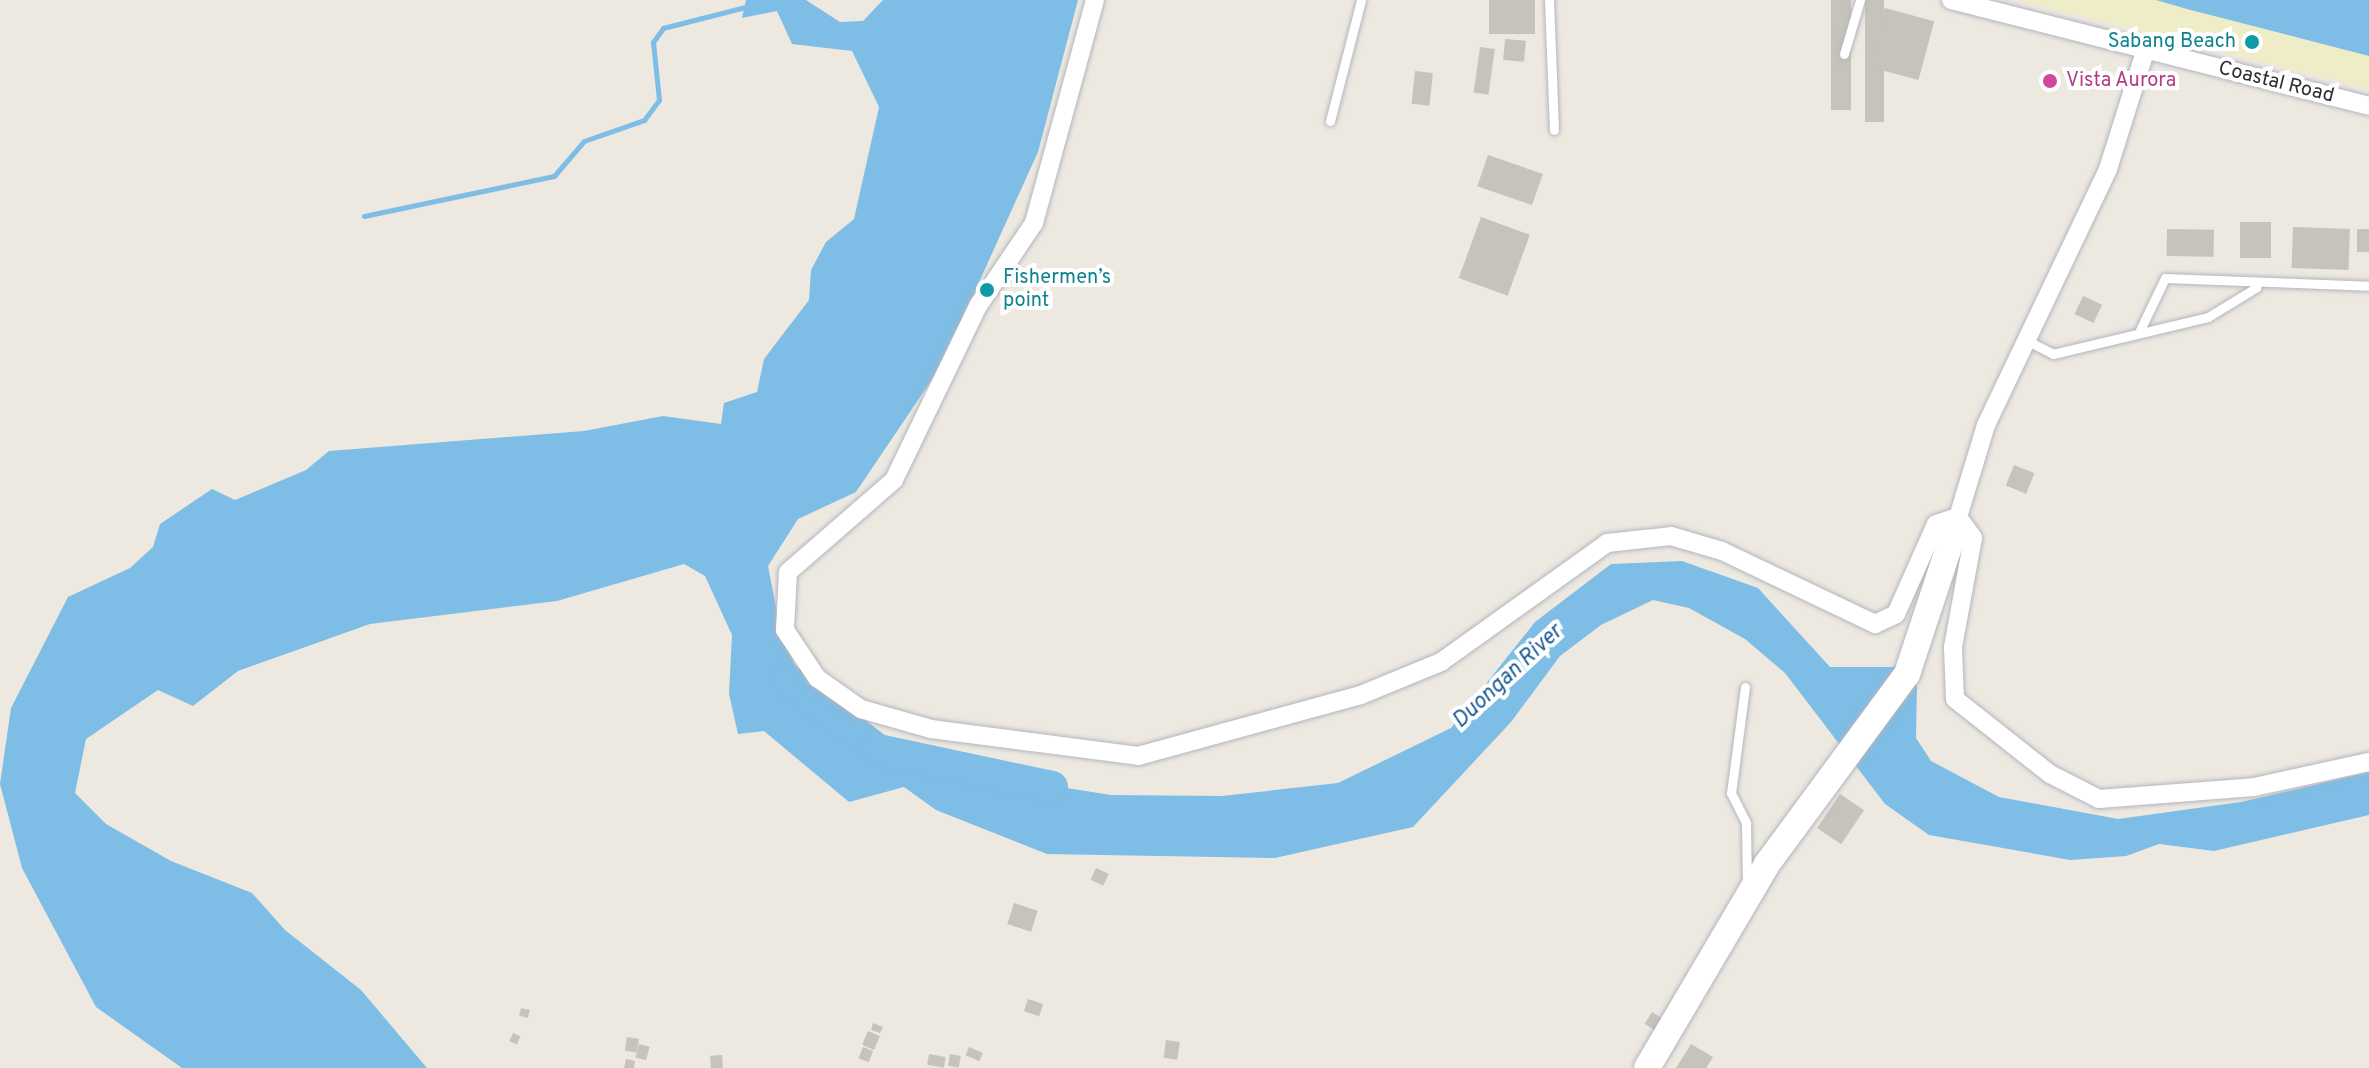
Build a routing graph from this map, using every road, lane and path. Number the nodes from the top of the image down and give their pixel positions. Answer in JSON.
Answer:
{"nodes":[{"id":1,"x":1095,"y":0,"type":"edge"},
{"id":2,"x":1361,"y":0,"type":"edge"},
{"id":3,"x":1549,"y":0,"type":"edge"},
{"id":4,"x":1860,"y":0,"type":"edge"},
{"id":5,"x":1951,"y":0,"type":"edge"},
{"id":6,"x":2145,"y":52,"type":"junction"},
{"id":7,"x":1844,"y":54,"type":"dead end"},
{"id":8,"x":2369,"y":106,"type":"edge"},
{"id":9,"x":1330,"y":121,"type":"dead end"},
{"id":10,"x":1554,"y":130,"type":"dead end"},
{"id":11,"x":2369,"y":286,"type":"edge"},
{"id":12,"x":2257,"y":287,"type":"junction"},
{"id":13,"x":2140,"y":330,"type":"junction"},
{"id":14,"x":2026,"y":340,"type":"junction"},
{"id":15,"x":1956,"y":526,"type":"junction"},
{"id":16,"x":1745,"y":687,"type":"dead end"},
{"id":17,"x":2369,"y":762,"type":"edge"},
{"id":18,"x":1749,"y":896,"type":"junction"},
{"id":19,"x":1647,"y":1068,"type":"edge"}],
"edges":[{"from":1,"to":15,"type":"street"},
{"from":2,"to":9,"type":"lane"},
{"from":3,"to":10,"type":"lane"},
{"from":4,"to":7,"type":"lane"},
{"from":5,"to":6,"type":"street","name":"Coastal Road"},
{"from":6,"to":8,"type":"street","name":"Coastal Road"},
{"from":6,"to":14,"type":"street"},
{"from":11,"to":12,"type":"lane"},
{"from":12,"to":13,"type":"lane"},
{"from":12,"to":13,"type":"lane"},
{"from":13,"to":14,"type":"lane"},
{"from":14,"to":15,"type":"street"},
{"from":15,"to":17,"type":"street"},
{"from":15,"to":18,"type":"street"},
{"from":16,"to":18,"type":"lane"},
{"from":18,"to":19,"type":"street"}]}
